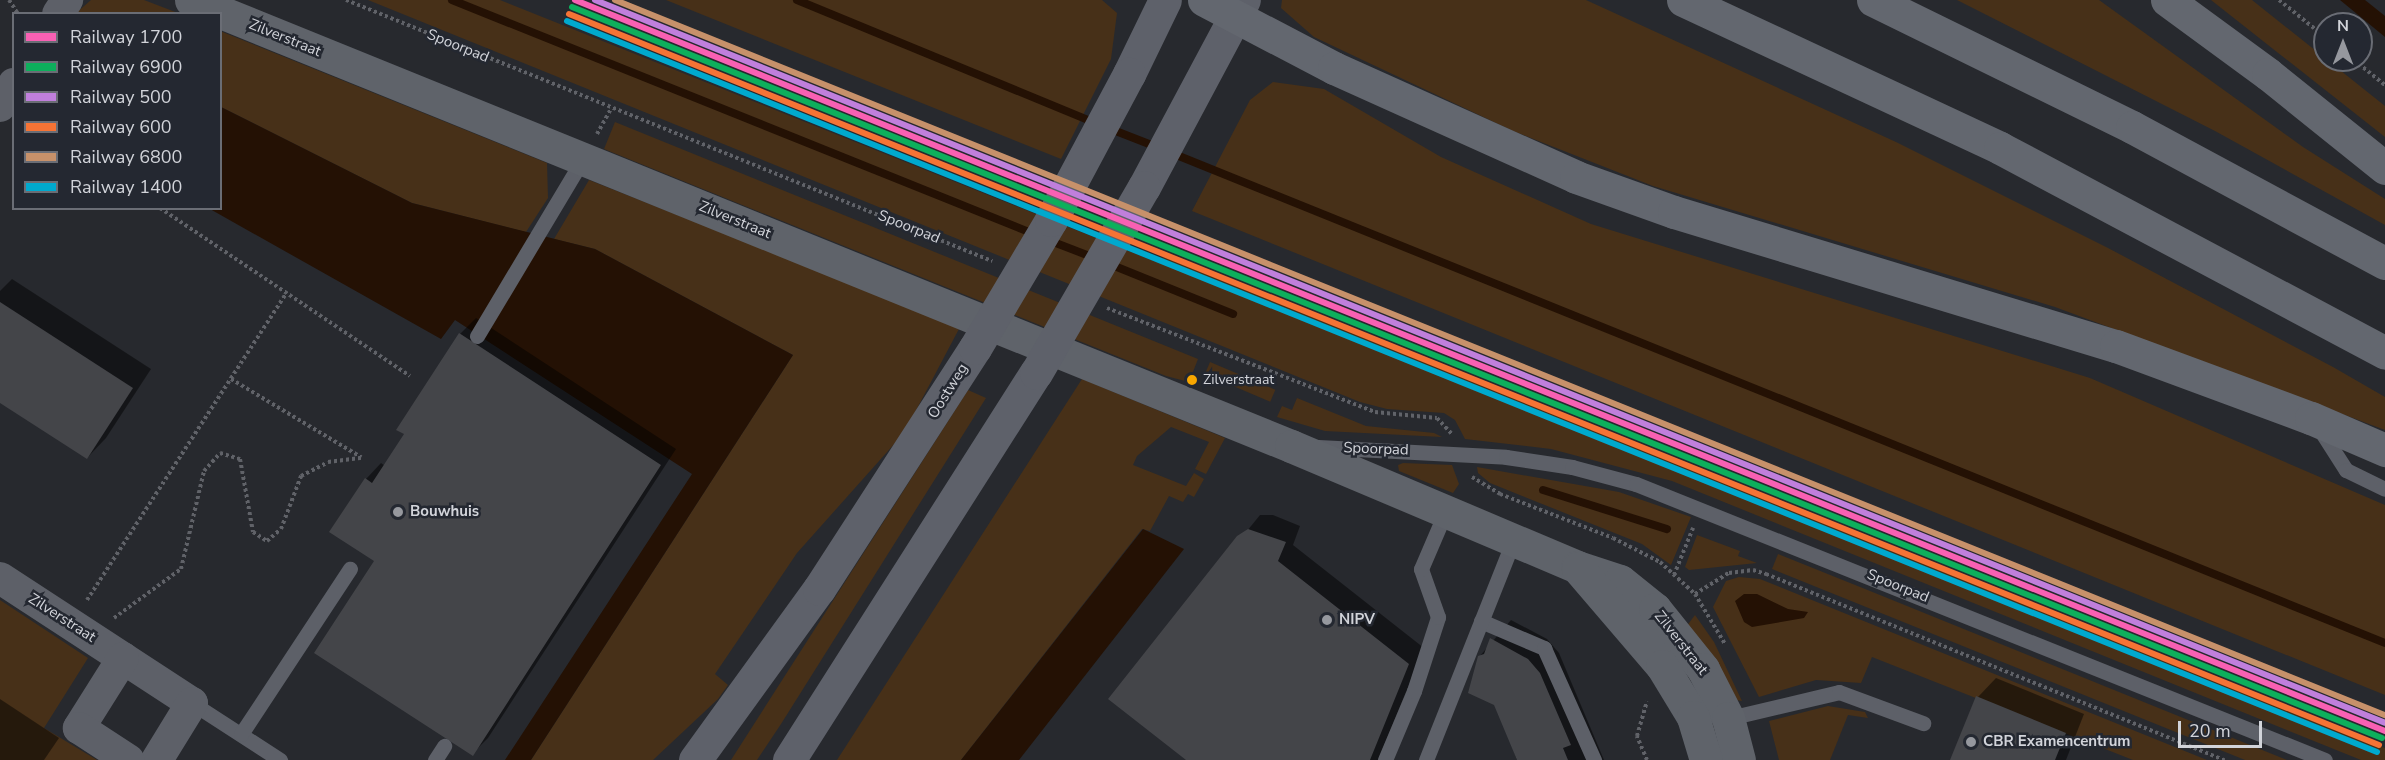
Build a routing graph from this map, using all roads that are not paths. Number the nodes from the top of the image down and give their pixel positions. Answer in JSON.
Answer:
{"nodes":[{"id":1,"x":191,"y":0,"type":"edge"},
{"id":2,"x":1165,"y":0,"type":"edge"},
{"id":3,"x":1204,"y":0,"type":"edge"},
{"id":4,"x":1683,"y":0,"type":"edge"},
{"id":5,"x":1873,"y":0,"type":"edge"},
{"id":6,"x":2167,"y":0,"type":"edge"},
{"id":7,"x":1239,"y":9,"type":"edge"},
{"id":8,"x":221,"y":12,"type":"edge"},
{"id":9,"x":222,"y":13,"type":"edge"},
{"id":10,"x":12,"y":87,"type":"edge"},
{"id":11,"x":0,"y":106,"type":"edge"},
{"id":12,"x":583,"y":159,"type":"junction"},
{"id":13,"x":2385,"y":168,"type":"edge"},
{"id":14,"x":2385,"y":263,"type":"edge"},
{"id":15,"x":477,"y":336,"type":"dead end"},
{"id":16,"x":2385,"y":353,"type":"edge"},
{"id":17,"x":2311,"y":418,"type":"junction"},
{"id":18,"x":1291,"y":446,"type":"junction"},
{"id":19,"x":2385,"y":450,"type":"edge"},
{"id":20,"x":2385,"y":489,"type":"edge"},
{"id":21,"x":1446,"y":513,"type":"junction"},
{"id":22,"x":1514,"y":539,"type":"junction"},
{"id":23,"x":1577,"y":567,"type":"junction"},
{"id":24,"x":350,"y":570,"type":"dead end"},
{"id":25,"x":0,"y":578,"type":"edge"},
{"id":26,"x":1481,"y":621,"type":"junction"},
{"id":27,"x":123,"y":658,"type":"junction"},
{"id":28,"x":192,"y":703,"type":"junction"},
{"id":29,"x":1728,"y":718,"type":"junction"},
{"id":30,"x":1923,"y":723,"type":"dead end"},
{"id":31,"x":241,"y":734,"type":"junction"},
{"id":32,"x":1702,"y":745,"type":"edge"},
{"id":33,"x":444,"y":746,"type":"dead end"},
{"id":34,"x":128,"y":760,"type":"edge"},
{"id":35,"x":156,"y":760,"type":"edge"},
{"id":36,"x":280,"y":760,"type":"edge"},
{"id":37,"x":435,"y":760,"type":"edge"},
{"id":38,"x":695,"y":760,"type":"edge"},
{"id":39,"x":789,"y":760,"type":"edge"},
{"id":40,"x":1385,"y":760,"type":"edge"},
{"id":41,"x":1426,"y":760,"type":"edge"},
{"id":42,"x":1593,"y":760,"type":"edge"},
{"id":43,"x":1739,"y":760,"type":"edge"},
{"id":44,"x":2325,"y":760,"type":"edge"}],
"edges":[{"from":1,"to":8,"type":"street","name":"Zilverstraat"},
{"from":2,"to":38,"type":"main road","name":"Oostweg","bridge":true},
{"from":3,"to":7,"type":"highway"},
{"from":4,"to":16,"type":"highway"},
{"from":5,"to":14,"type":"highway"},
{"from":6,"to":13,"type":"highway"},
{"from":7,"to":17,"type":"highway"},
{"from":7,"to":39,"type":"main road","bridge":true},
{"from":9,"to":12,"type":"street","name":"Zilverstraat"},
{"from":10,"to":11,"type":"street"},
{"from":12,"to":15,"type":"lane"},
{"from":12,"to":18,"type":"street","name":"Zilverstraat"},
{"from":17,"to":19,"type":"highway"},
{"from":17,"to":20,"type":"lane"},
{"from":18,"to":21,"type":"street","name":"Zilverstraat"},
{"from":18,"to":44,"type":"lane","name":"Spoorpad"},
{"from":21,"to":22,"type":"street","name":"Zilverstraat"},
{"from":21,"to":40,"type":"lane"},
{"from":22,"to":23,"type":"street","name":"Zilverstraat"},
{"from":22,"to":26,"type":"lane"},
{"from":23,"to":29,"type":"street","name":"Zilverstraat"},
{"from":23,"to":32,"type":"street","name":"Zilverstraat"},
{"from":24,"to":31,"type":"lane"},
{"from":25,"to":27,"type":"street","name":"Zilverstraat"},
{"from":26,"to":41,"type":"lane"},
{"from":26,"to":42,"type":"lane"},
{"from":27,"to":28,"type":"street","name":"Zilverstraat"},
{"from":27,"to":34,"type":"street"},
{"from":28,"to":31,"type":"lane"},
{"from":28,"to":35,"type":"street"},
{"from":29,"to":30,"type":"lane"},
{"from":29,"to":32,"type":"lane"},
{"from":29,"to":43,"type":"street","name":"Zilverstraat"},
{"from":31,"to":36,"type":"lane"},
{"from":33,"to":37,"type":"lane"}]}
